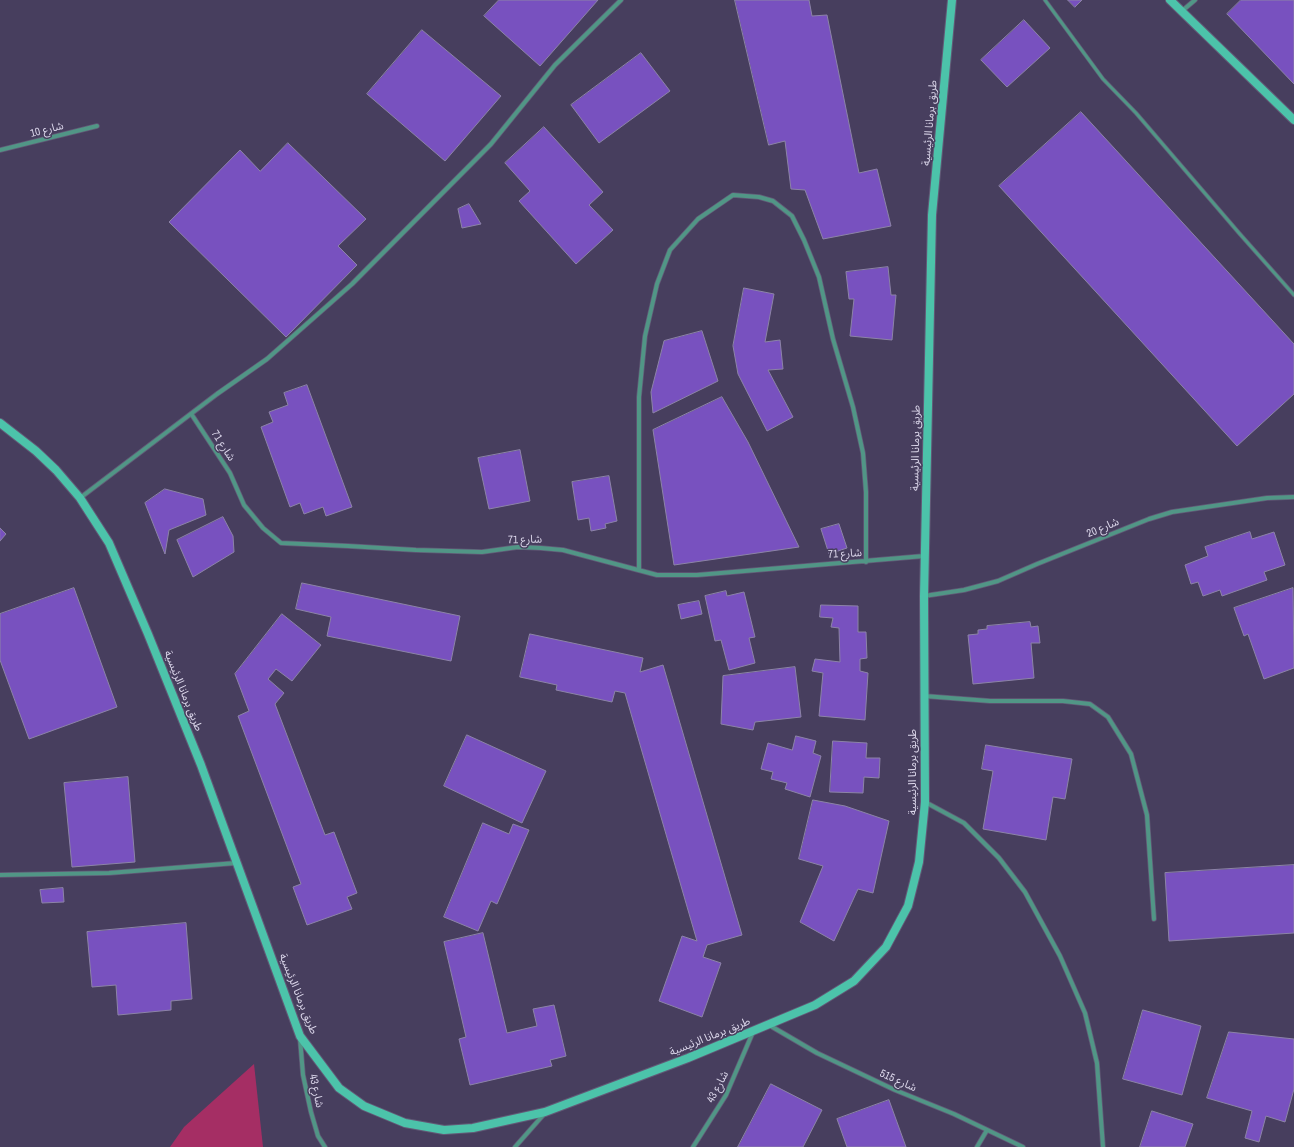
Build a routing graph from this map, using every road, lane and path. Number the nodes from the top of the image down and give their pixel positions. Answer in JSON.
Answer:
{"nodes":[{"id":1,"x":621,"y":0,"type":"edge"},
{"id":2,"x":952,"y":0,"type":"edge"},
{"id":3,"x":1045,"y":0,"type":"edge"},
{"id":4,"x":1170,"y":0,"type":"edge"},
{"id":5,"x":1195,"y":0,"type":"edge"},
{"id":6,"x":1182,"y":11,"type":"junction"},
{"id":7,"x":1294,"y":120,"type":"edge"},
{"id":8,"x":98,"y":126,"type":"dead end"},
{"id":9,"x":0,"y":150,"type":"edge"},
{"id":10,"x":1294,"y":295,"type":"edge"},
{"id":11,"x":192,"y":415,"type":"junction"},
{"id":12,"x":0,"y":423,"type":"edge"},
{"id":13,"x":80,"y":498,"type":"junction"},
{"id":14,"x":1294,"y":498,"type":"edge"},
{"id":15,"x":924,"y":556,"type":"junction"},
{"id":16,"x":866,"y":562,"type":"junction"},
{"id":17,"x":639,"y":570,"type":"junction"},
{"id":18,"x":924,"y":596,"type":"junction"},
{"id":19,"x":924,"y":696,"type":"junction"},
{"id":20,"x":925,"y":802,"type":"junction"},
{"id":21,"x":236,"y":863,"type":"junction"},
{"id":22,"x":0,"y":875,"type":"edge"},
{"id":23,"x":1154,"y":919,"type":"dead end"},
{"id":24,"x":769,"y":1025,"type":"junction"},
{"id":25,"x":753,"y":1032,"type":"junction"},
{"id":26,"x":300,"y":1036,"type":"junction"},
{"id":27,"x":545,"y":1112,"type":"junction"},
{"id":28,"x":987,"y":1130,"type":"junction"},
{"id":29,"x":326,"y":1147,"type":"edge"},
{"id":30,"x":515,"y":1147,"type":"edge"},
{"id":31,"x":693,"y":1147,"type":"edge"},
{"id":32,"x":977,"y":1147,"type":"edge"},
{"id":33,"x":1023,"y":1147,"type":"edge"},
{"id":34,"x":1103,"y":1147,"type":"edge"}],
"edges":[{"from":1,"to":11,"type":"street"},
{"from":2,"to":15,"type":"main road","name":"طريق برمانا الرئيسية"},
{"from":3,"to":10,"type":"lane"},
{"from":4,"to":6,"type":"main road"},
{"from":5,"to":6,"type":"street"},
{"from":6,"to":7,"type":"main road"},
{"from":8,"to":9,"type":"street","name":"شارع 10"},
{"from":11,"to":13,"type":"street"},
{"from":11,"to":17,"type":"street","name":"شارع 71"},
{"from":12,"to":13,"type":"main road","name":"طريق برمانا الرئيسية"},
{"from":13,"to":21,"type":"main road","name":"طريق برمانا الرئيسية"},
{"from":14,"to":18,"type":"street","name":"شارع 20"},
{"from":15,"to":16,"type":"street","name":"شارع 71"},
{"from":15,"to":18,"type":"main road","name":"طريق برمانا الرئيسية"},
{"from":16,"to":17,"type":"street","name":"شارع 71"},
{"from":16,"to":17,"type":"street"},
{"from":18,"to":19,"type":"main road","name":"طريق برمانا الرئيسية"},
{"from":19,"to":20,"type":"main road","name":"طريق برمانا الرئيسية"},
{"from":19,"to":23,"type":"street"},
{"from":20,"to":24,"type":"main road","name":"طريق برمانا الرئيسية"},
{"from":20,"to":34,"type":"street"},
{"from":21,"to":22,"type":"street"},
{"from":21,"to":26,"type":"main road","name":"طريق برمانا الرئيسية"},
{"from":24,"to":25,"type":"main road","name":"طريق برمانا الرئيسية"},
{"from":24,"to":28,"type":"street","name":"شارع 515"},
{"from":25,"to":27,"type":"main road","name":"طريق برمانا الرئيسية"},
{"from":25,"to":31,"type":"street","name":"شارع 43"},
{"from":26,"to":27,"type":"main road","name":"طريق برمانا الرئيسية"},
{"from":26,"to":29,"type":"street","name":"شارع 43"},
{"from":27,"to":30,"type":"street"},
{"from":28,"to":32,"type":"street"},
{"from":28,"to":33,"type":"street","name":"شارع 515"}]}
